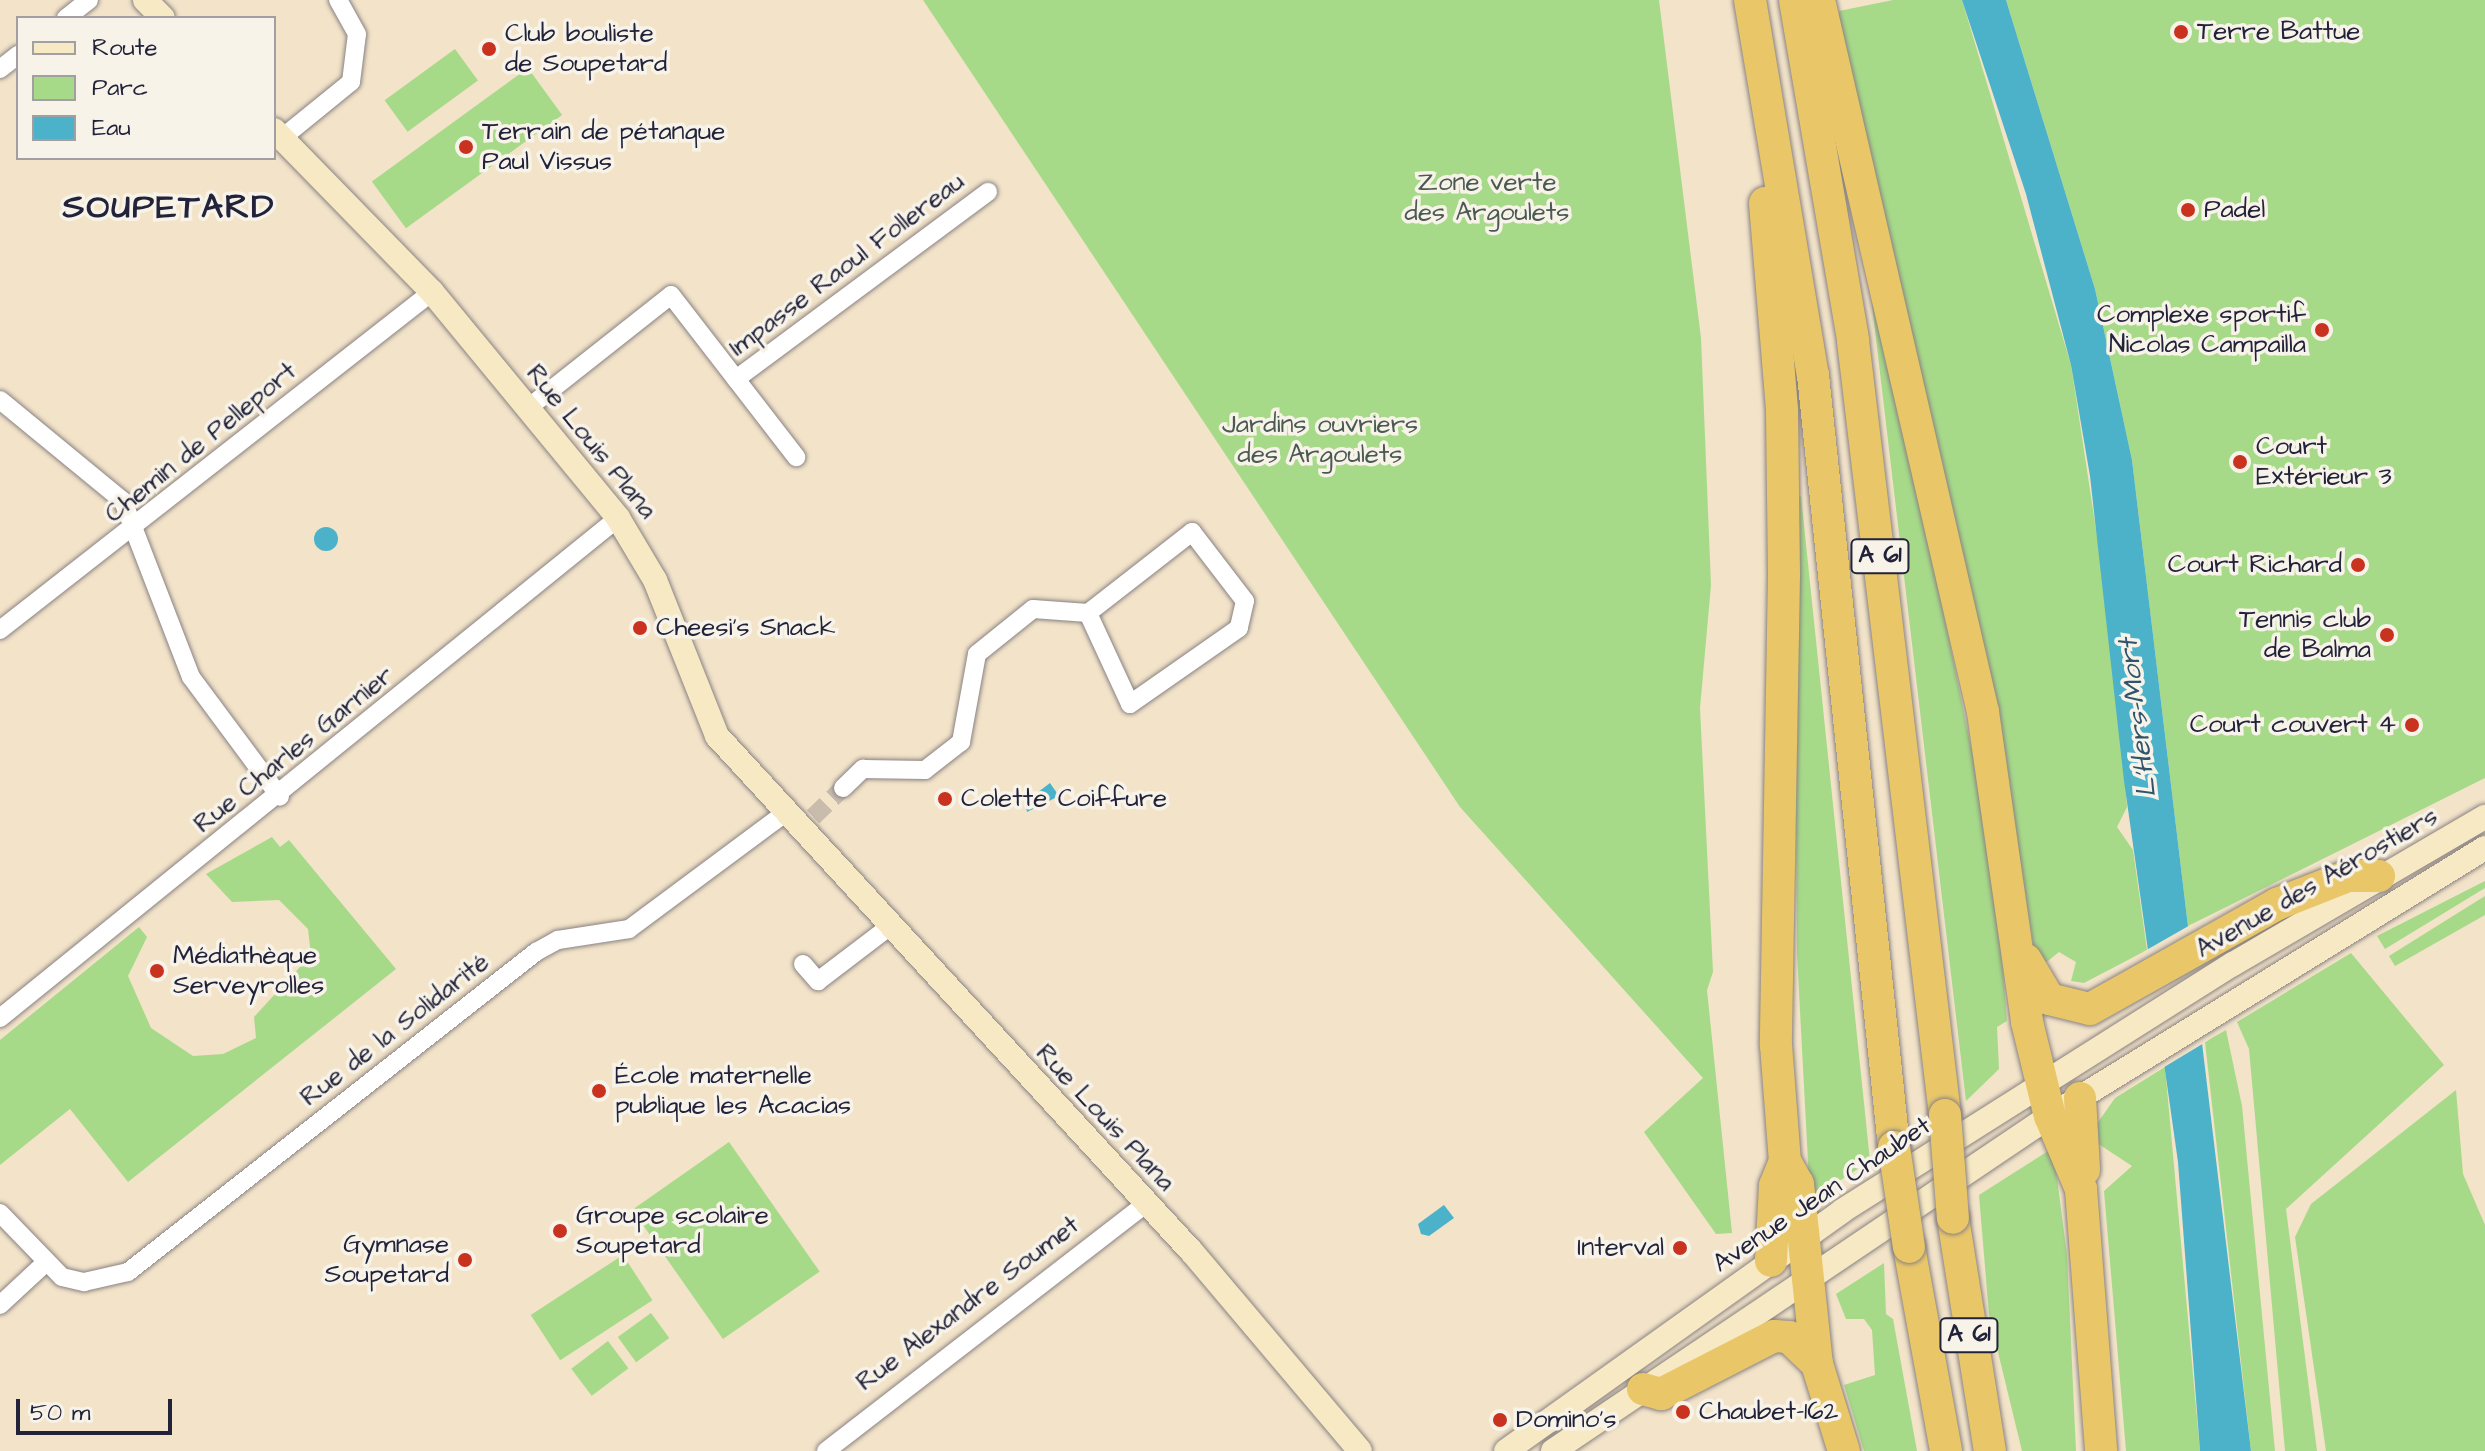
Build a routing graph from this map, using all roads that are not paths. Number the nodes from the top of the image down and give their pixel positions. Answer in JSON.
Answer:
{"nodes":[{"id":1,"x":89,"y":0,"type":"edge"},
{"id":2,"x":145,"y":0,"type":"edge"},
{"id":3,"x":338,"y":0,"type":"edge"},
{"id":4,"x":1750,"y":0,"type":"edge"},
{"id":5,"x":1795,"y":0,"type":"edge"},
{"id":6,"x":1819,"y":0,"type":"edge"},
{"id":7,"x":69,"y":16,"type":"edge"},
{"id":8,"x":161,"y":16,"type":"edge"},
{"id":9,"x":16,"y":57,"type":"edge"},
{"id":10,"x":0,"y":69,"type":"edge"},
{"id":11,"x":278,"y":134,"type":"edge"},
{"id":12,"x":1780,"y":168,"type":"junction"},
{"id":13,"x":988,"y":192,"type":"dead end"},
{"id":14,"x":432,"y":292,"type":"junction"},
{"id":15,"x":736,"y":379,"type":"junction"},
{"id":16,"x":0,"y":400,"type":"edge"},
{"id":17,"x":528,"y":408,"type":"junction"},
{"id":18,"x":796,"y":457,"type":"dead end"},
{"id":19,"x":618,"y":518,"type":"junction"},
{"id":20,"x":133,"y":530,"type":"junction"},
{"id":21,"x":1088,"y":613,"type":"junction"},
{"id":22,"x":0,"y":630,"type":"edge"},
{"id":23,"x":843,"y":788,"type":"tunnel mouth"},
{"id":24,"x":280,"y":797,"type":"junction"},
{"id":25,"x":2485,"y":817,"type":"edge"},
{"id":26,"x":799,"y":821,"type":"junction"},
{"id":27,"x":2485,"y":848,"type":"edge"},
{"id":28,"x":2379,"y":876,"type":"junction"},
{"id":29,"x":2012,"y":894,"type":"junction"},
{"id":30,"x":889,"y":927,"type":"junction"},
{"id":31,"x":803,"y":964,"type":"dead end"},
{"id":32,"x":2178,"y":998,"type":"joint"},
{"id":33,"x":0,"y":1018,"type":"edge"},
{"id":34,"x":2042,"y":1082,"type":"junction"},
{"id":35,"x":2080,"y":1098,"type":"junction"},
{"id":36,"x":2050,"y":1116,"type":"junction"},
{"id":37,"x":1785,"y":1161,"type":"junction"},
{"id":38,"x":2081,"y":1189,"type":"junction"},
{"id":39,"x":1146,"y":1204,"type":"junction"},
{"id":40,"x":0,"y":1213,"type":"edge"},
{"id":41,"x":1801,"y":1238,"type":"junction"},
{"id":42,"x":1771,"y":1261,"type":"junction"},
{"id":43,"x":43,"y":1265,"type":"junction"},
{"id":44,"x":1810,"y":1274,"type":"junction"},
{"id":45,"x":0,"y":1305,"type":"edge"},
{"id":46,"x":1817,"y":1364,"type":"junction"},
{"id":47,"x":1643,"y":1389,"type":"junction"},
{"id":48,"x":826,"y":1451,"type":"edge"},
{"id":49,"x":1360,"y":1451,"type":"edge"},
{"id":50,"x":1506,"y":1451,"type":"edge"},
{"id":51,"x":1553,"y":1451,"type":"edge"},
{"id":52,"x":1844,"y":1451,"type":"edge"},
{"id":53,"x":1946,"y":1451,"type":"edge"},
{"id":54,"x":1990,"y":1451,"type":"edge"},
{"id":55,"x":2101,"y":1451,"type":"edge"}],
"edges":[{"from":1,"to":7,"type":"street"},
{"from":2,"to":8,"type":"main road"},
{"from":3,"to":11,"type":"street"},
{"from":4,"to":12,"type":"highway","number":"A 61"},
{"from":5,"to":54,"type":"highway","number":"A 61","bridge":true},
{"from":6,"to":29,"type":"highway"},
{"from":9,"to":10,"type":"street"},
{"from":11,"to":14,"type":"main road","name":"Rue Louis Plana"},
{"from":12,"to":37,"type":"highway"},
{"from":12,"to":53,"type":"highway","number":"A 61","bridge":true},
{"from":13,"to":15,"type":"street","name":"Impasse Raoul Follereau"},
{"from":14,"to":17,"type":"main road","name":"Rue Louis Plana"},
{"from":14,"to":20,"type":"street","name":"Chemin de Pelleport"},
{"from":15,"to":17,"type":"street","name":"Impasse Raoul Follereau"},
{"from":15,"to":18,"type":"street","name":"Impasse Raoul Follereau"},
{"from":16,"to":20,"type":"street"},
{"from":17,"to":19,"type":"main road","name":"Rue Louis Plana"},
{"from":19,"to":24,"type":"street","name":"Rue Charles Garnier"},
{"from":19,"to":26,"type":"main road","name":"Rue Louis Plana"},
{"from":20,"to":22,"type":"street","name":"Chemin de Pelleport"},
{"from":20,"to":24,"type":"street"},
{"from":21,"to":21,"type":"street"},
{"from":21,"to":23,"type":"street"},
{"from":24,"to":33,"type":"street","name":"Rue Charles Garnier"},
{"from":25,"to":28,"type":"main road","name":"Avenue des Aérostiers"},
{"from":26,"to":30,"type":"main road","name":"Rue Louis Plana"},
{"from":26,"to":43,"type":"street","name":"Rue de la Solidarité"},
{"from":27,"to":35,"type":"main road","name":"Avenue des Aérostiers"},
{"from":28,"to":29,"type":"highway"},
{"from":28,"to":32,"type":"main road","name":"Avenue des Aérostiers"},
{"from":29,"to":34,"type":"highway"},
{"from":30,"to":31,"type":"street"},
{"from":30,"to":39,"type":"main road","name":"Rue Louis Plana"},
{"from":32,"to":34,"type":"main road","name":"Avenue Jean Chaubet"},
{"from":34,"to":36,"type":"highway"},
{"from":34,"to":41,"type":"main road","name":"Avenue Jean Chaubet"},
{"from":35,"to":36,"type":"main road"},
{"from":35,"to":38,"type":"highway"},
{"from":36,"to":38,"type":"highway"},
{"from":36,"to":44,"type":"main road"},
{"from":37,"to":41,"type":"highway"},
{"from":37,"to":42,"type":"highway"},
{"from":38,"to":55,"type":"highway"},
{"from":39,"to":48,"type":"street","name":"Rue Alexandre Soumet"},
{"from":39,"to":49,"type":"main road","name":"Rue Louis Plana"},
{"from":40,"to":43,"type":"street"},
{"from":41,"to":42,"type":"main road","name":"Avenue Jean Chaubet"},
{"from":41,"to":44,"type":"highway"},
{"from":42,"to":50,"type":"main road","name":"Avenue Jean Chaubet"},
{"from":43,"to":45,"type":"street"},
{"from":44,"to":46,"type":"highway"},
{"from":44,"to":47,"type":"main road"},
{"from":46,"to":47,"type":"highway"},
{"from":46,"to":52,"type":"highway"},
{"from":47,"to":51,"type":"main road"}]}
